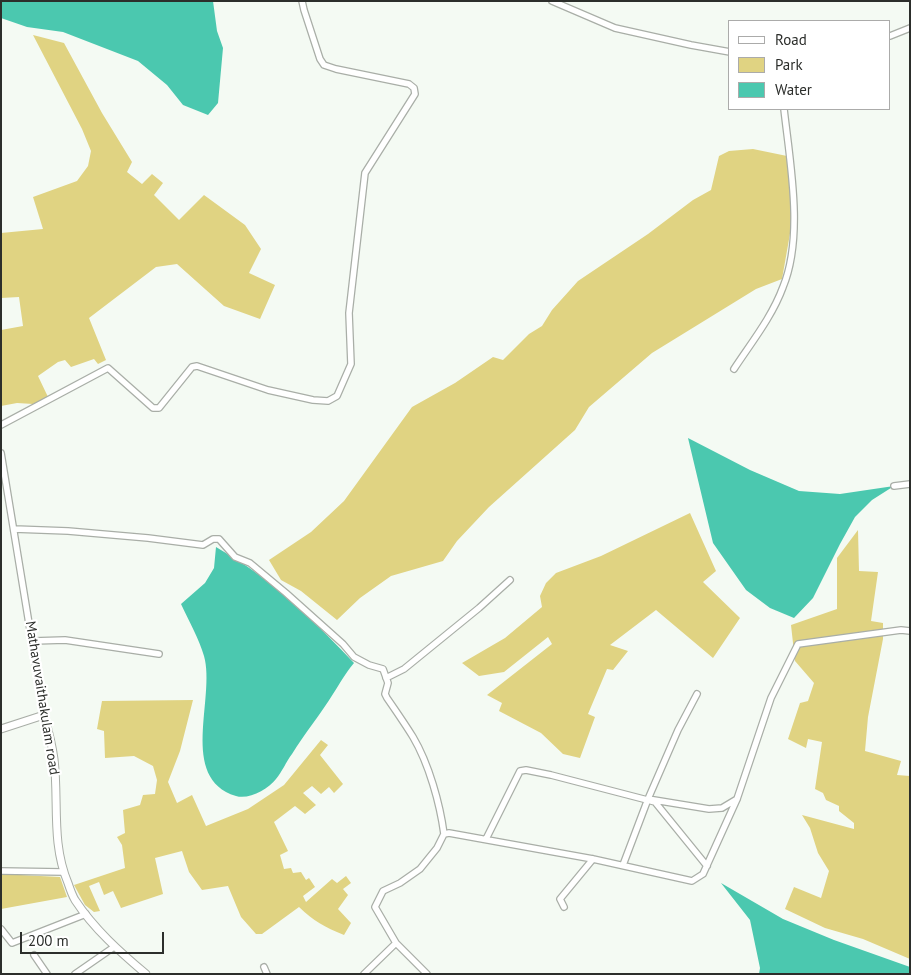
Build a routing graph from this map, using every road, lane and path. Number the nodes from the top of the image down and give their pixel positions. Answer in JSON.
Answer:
{"nodes":[{"id":1,"x":302,"y":1,"type":"edge"},
{"id":2,"x":552,"y":1,"type":"edge"},
{"id":3,"x":910,"y":28,"type":"edge"},
{"id":4,"x":891,"y":36,"type":"edge"},
{"id":5,"x":728,"y":52,"type":"edge"},
{"id":6,"x":784,"y":110,"type":"edge"},
{"id":7,"x":734,"y":369,"type":"dead end"},
{"id":8,"x":1,"y":425,"type":"edge"},
{"id":9,"x":1,"y":453,"type":"edge"},
{"id":10,"x":910,"y":484,"type":"edge"},
{"id":11,"x":894,"y":486,"type":"dead end"},
{"id":12,"x":14,"y":529,"type":"junction"},
{"id":13,"x":510,"y":580,"type":"dead end"},
{"id":14,"x":910,"y":631,"type":"edge"},
{"id":15,"x":33,"y":641,"type":"junction"},
{"id":16,"x":159,"y":654,"type":"dead end"},
{"id":17,"x":386,"y":678,"type":"junction"},
{"id":18,"x":697,"y":694,"type":"dead end"},
{"id":19,"x":44,"y":715,"type":"junction"},
{"id":20,"x":1,"y":729,"type":"edge"},
{"id":21,"x":648,"y":799,"type":"junction"},
{"id":22,"x":737,"y":800,"type":"junction"},
{"id":23,"x":444,"y":834,"type":"junction"},
{"id":24,"x":486,"y":839,"type":"junction"},
{"id":25,"x":594,"y":859,"type":"junction"},
{"id":26,"x":623,"y":865,"type":"junction"},
{"id":27,"x":707,"y":866,"type":"junction"},
{"id":28,"x":1,"y":871,"type":"edge"},
{"id":29,"x":63,"y":872,"type":"junction"},
{"id":30,"x":564,"y":907,"type":"dead end"},
{"id":31,"x":86,"y":914,"type":"junction"},
{"id":32,"x":1,"y":929,"type":"edge"},
{"id":33,"x":396,"y":943,"type":"junction"},
{"id":34,"x":114,"y":947,"type":"junction"},
{"id":35,"x":34,"y":955,"type":"dead end"},
{"id":36,"x":264,"y":967,"type":"dead end"},
{"id":37,"x":47,"y":974,"type":"edge"},
{"id":38,"x":75,"y":974,"type":"edge"},
{"id":39,"x":146,"y":974,"type":"edge"},
{"id":40,"x":267,"y":974,"type":"edge"},
{"id":41,"x":364,"y":974,"type":"edge"},
{"id":42,"x":427,"y":974,"type":"edge"}],
"edges":[{"from":1,"to":8,"type":"street"},
{"from":2,"to":5,"type":"street"},
{"from":3,"to":4,"type":"street"},
{"from":6,"to":7,"type":"street"},
{"from":9,"to":12,"type":"street","name":"Mathavuvaithakulam road"},
{"from":10,"to":11,"type":"street"},
{"from":12,"to":15,"type":"street","name":"Mathavuvaithakulam road"},
{"from":12,"to":17,"type":"street"},
{"from":13,"to":17,"type":"street"},
{"from":14,"to":22,"type":"street"},
{"from":15,"to":16,"type":"street"},
{"from":15,"to":19,"type":"street","name":"Mathavuvaithakulam road"},
{"from":17,"to":23,"type":"street"},
{"from":18,"to":21,"type":"street"},
{"from":19,"to":20,"type":"street"},
{"from":19,"to":29,"type":"street","name":"Mathavuvaithakulam road"},
{"from":21,"to":22,"type":"street"},
{"from":21,"to":24,"type":"street"},
{"from":21,"to":26,"type":"street"},
{"from":21,"to":27,"type":"street"},
{"from":22,"to":27,"type":"street"},
{"from":23,"to":24,"type":"street"},
{"from":23,"to":33,"type":"street"},
{"from":24,"to":25,"type":"street"},
{"from":25,"to":26,"type":"street"},
{"from":25,"to":30,"type":"street"},
{"from":26,"to":27,"type":"street"},
{"from":28,"to":29,"type":"street"},
{"from":29,"to":31,"type":"street","name":"Mathavuvaithakulam road"},
{"from":31,"to":32,"type":"street"},
{"from":31,"to":34,"type":"street","name":"Mathavuvaithakulam road"},
{"from":33,"to":41,"type":"street"},
{"from":33,"to":42,"type":"street"},
{"from":34,"to":38,"type":"street"},
{"from":34,"to":39,"type":"street","name":"Mathavuvaithakulam road"},
{"from":35,"to":37,"type":"street"},
{"from":36,"to":40,"type":"street"}]}
